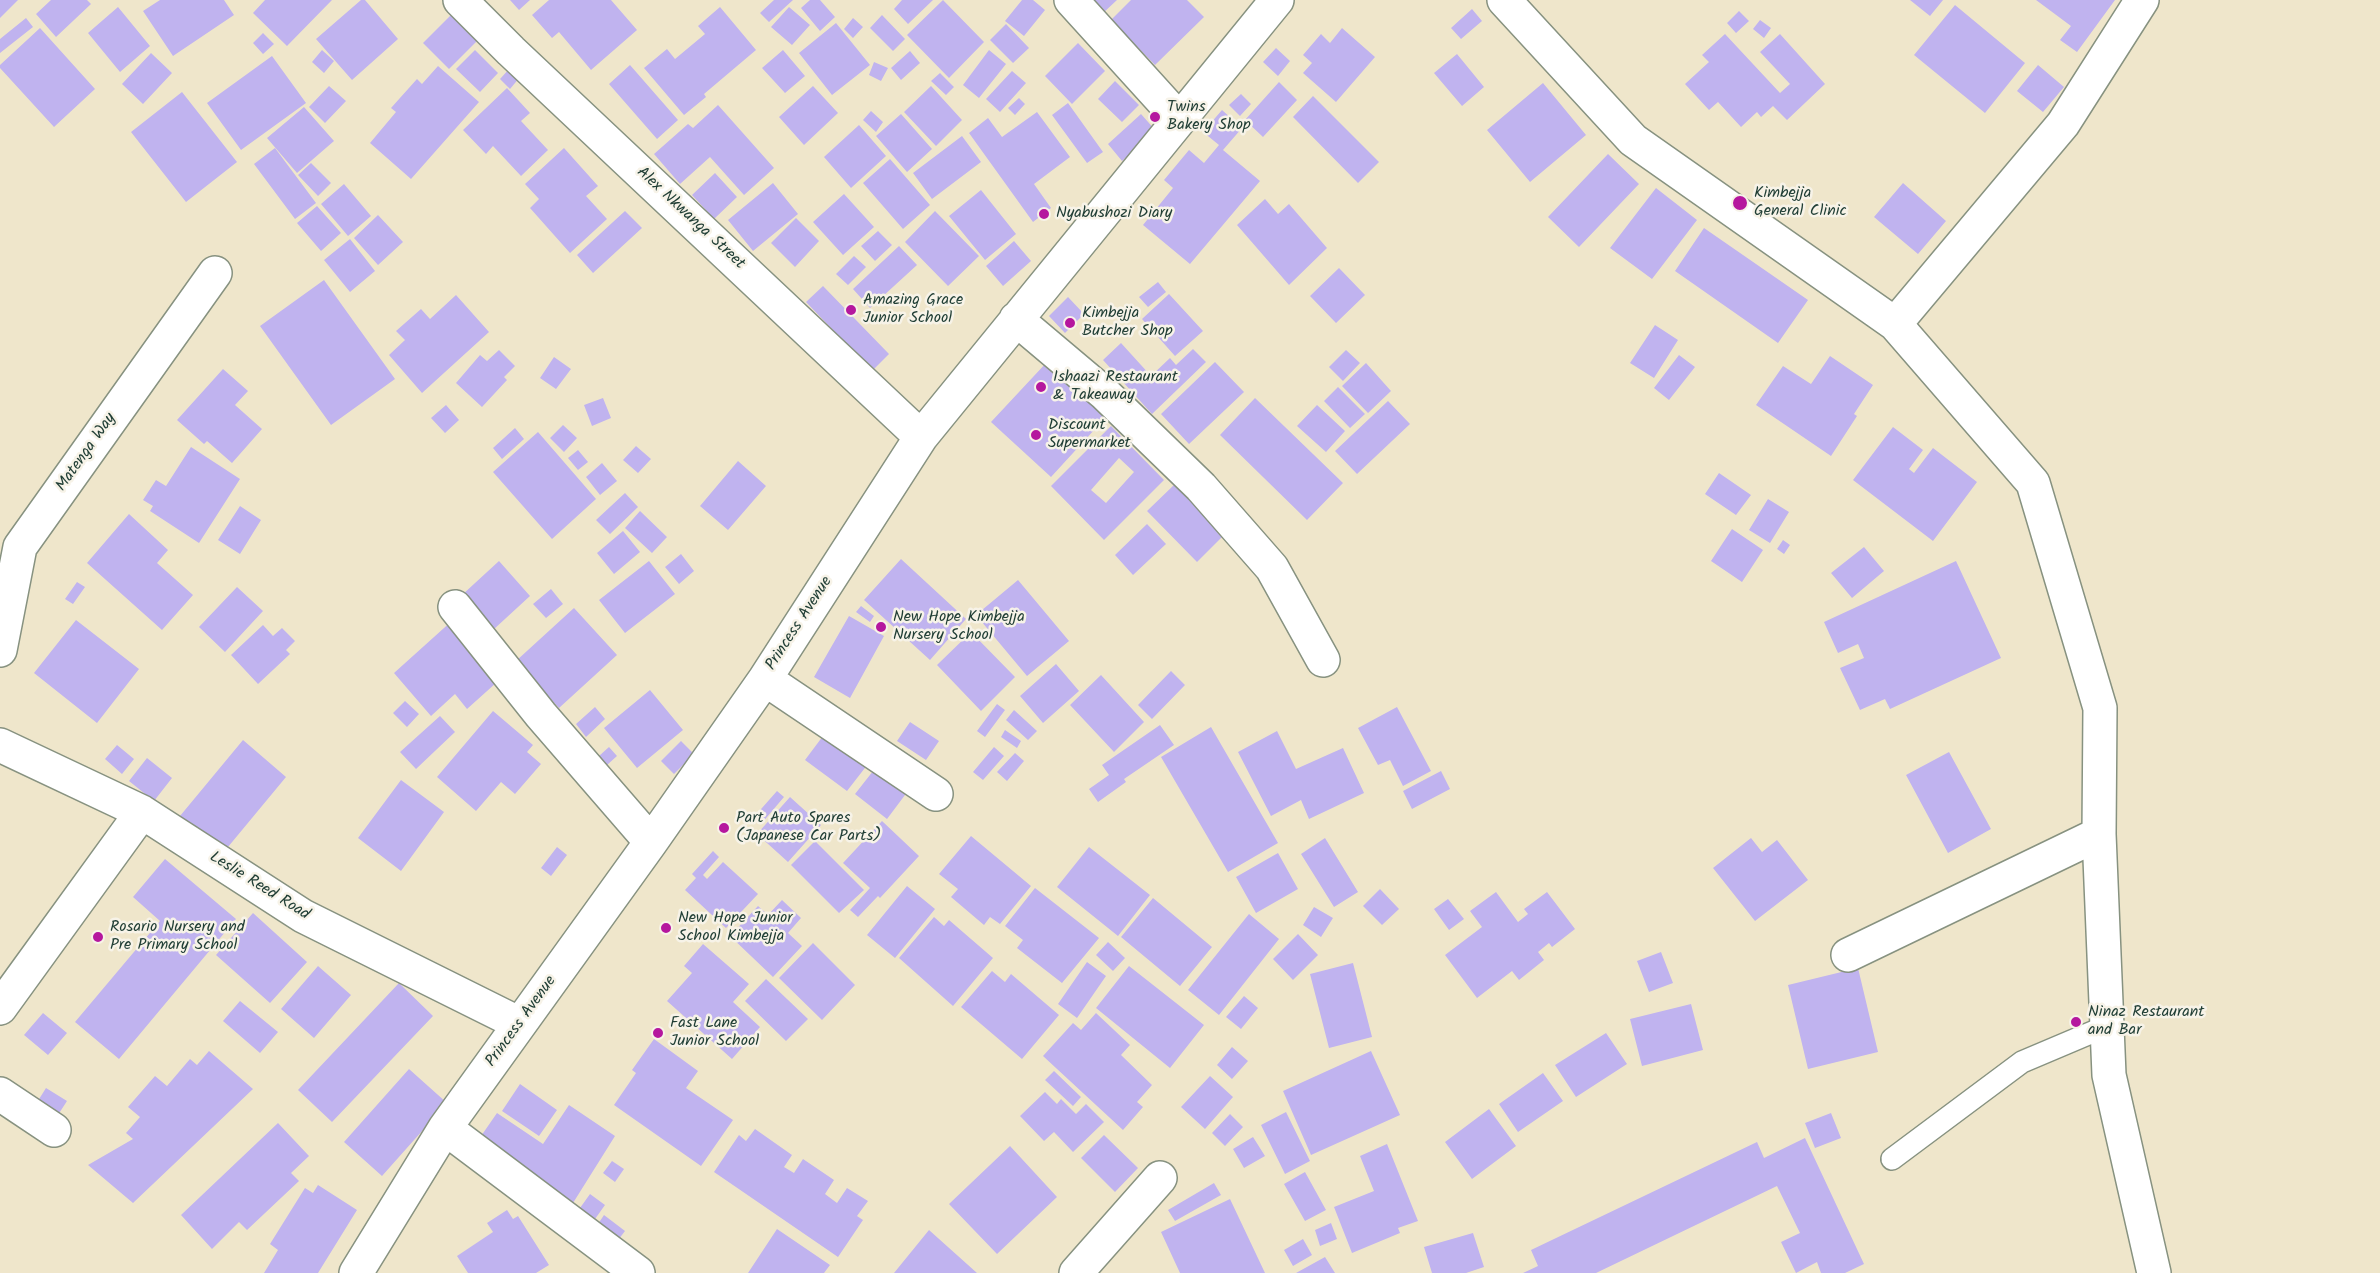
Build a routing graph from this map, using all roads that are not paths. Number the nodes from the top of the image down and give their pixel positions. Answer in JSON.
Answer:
{"nodes":[{"id":1,"x":460,"y":0,"type":"edge"},
{"id":2,"x":1071,"y":0,"type":"edge"},
{"id":3,"x":1277,"y":0,"type":"edge"},
{"id":4,"x":1504,"y":0,"type":"edge"},
{"id":5,"x":2142,"y":0,"type":"edge"},
{"id":6,"x":1179,"y":119,"type":"junction"},
{"id":7,"x":215,"y":273,"type":"dead end"},
{"id":8,"x":1016,"y":319,"type":"junction"},
{"id":9,"x":1895,"y":324,"type":"junction"},
{"id":10,"x":921,"y":437,"type":"junction"},
{"id":11,"x":455,"y":607,"type":"dead end"},
{"id":12,"x":0,"y":650,"type":"edge"},
{"id":13,"x":1323,"y":660,"type":"dead end"},
{"id":14,"x":765,"y":679,"type":"junction"},
{"id":15,"x":0,"y":745,"type":"edge"},
{"id":16,"x":936,"y":794,"type":"dead end"},
{"id":17,"x":142,"y":812,"type":"junction"},
{"id":18,"x":2099,"y":834,"type":"junction"},
{"id":19,"x":651,"y":843,"type":"junction"},
{"id":20,"x":1848,"y":955,"type":"dead end"},
{"id":21,"x":0,"y":1008,"type":"edge"},
{"id":22,"x":520,"y":1024,"type":"junction"},
{"id":23,"x":2107,"y":1026,"type":"junction"},
{"id":24,"x":0,"y":1094,"type":"edge"},
{"id":25,"x":445,"y":1128,"type":"junction"},
{"id":26,"x":54,"y":1130,"type":"dead end"},
{"id":27,"x":1892,"y":1159,"type":"dead end"},
{"id":28,"x":1160,"y":1178,"type":"dead end"},
{"id":29,"x":356,"y":1273,"type":"edge"},
{"id":30,"x":638,"y":1273,"type":"edge"},
{"id":31,"x":1076,"y":1273,"type":"edge"},
{"id":32,"x":2154,"y":1273,"type":"edge"}],
"edges":[{"from":1,"to":10,"type":"street","name":"Alex Nkwanga Street"},
{"from":2,"to":6,"type":"street"},
{"from":3,"to":6,"type":"street","name":"Princess Avenue"},
{"from":4,"to":9,"type":"street"},
{"from":5,"to":9,"type":"street"},
{"from":6,"to":8,"type":"street","name":"Princess Avenue"},
{"from":7,"to":12,"type":"street","name":"Matenga Way"},
{"from":8,"to":10,"type":"street","name":"Princess Avenue"},
{"from":8,"to":13,"type":"street"},
{"from":9,"to":18,"type":"street"},
{"from":10,"to":14,"type":"street","name":"Princess Avenue"},
{"from":11,"to":19,"type":"street"},
{"from":14,"to":16,"type":"street"},
{"from":14,"to":19,"type":"street","name":"Princess Avenue"},
{"from":15,"to":17,"type":"street","name":"Leslie Reed Road"},
{"from":17,"to":21,"type":"street"},
{"from":17,"to":22,"type":"street","name":"Leslie Reed Road"},
{"from":18,"to":20,"type":"street"},
{"from":18,"to":23,"type":"street"},
{"from":19,"to":22,"type":"street","name":"Princess Avenue"},
{"from":22,"to":25,"type":"street","name":"Princess Avenue"},
{"from":23,"to":27,"type":"lane"},
{"from":23,"to":32,"type":"street"},
{"from":24,"to":26,"type":"street"},
{"from":25,"to":29,"type":"street","name":"Princess Avenue"},
{"from":25,"to":30,"type":"street"},
{"from":28,"to":31,"type":"street"}]}
